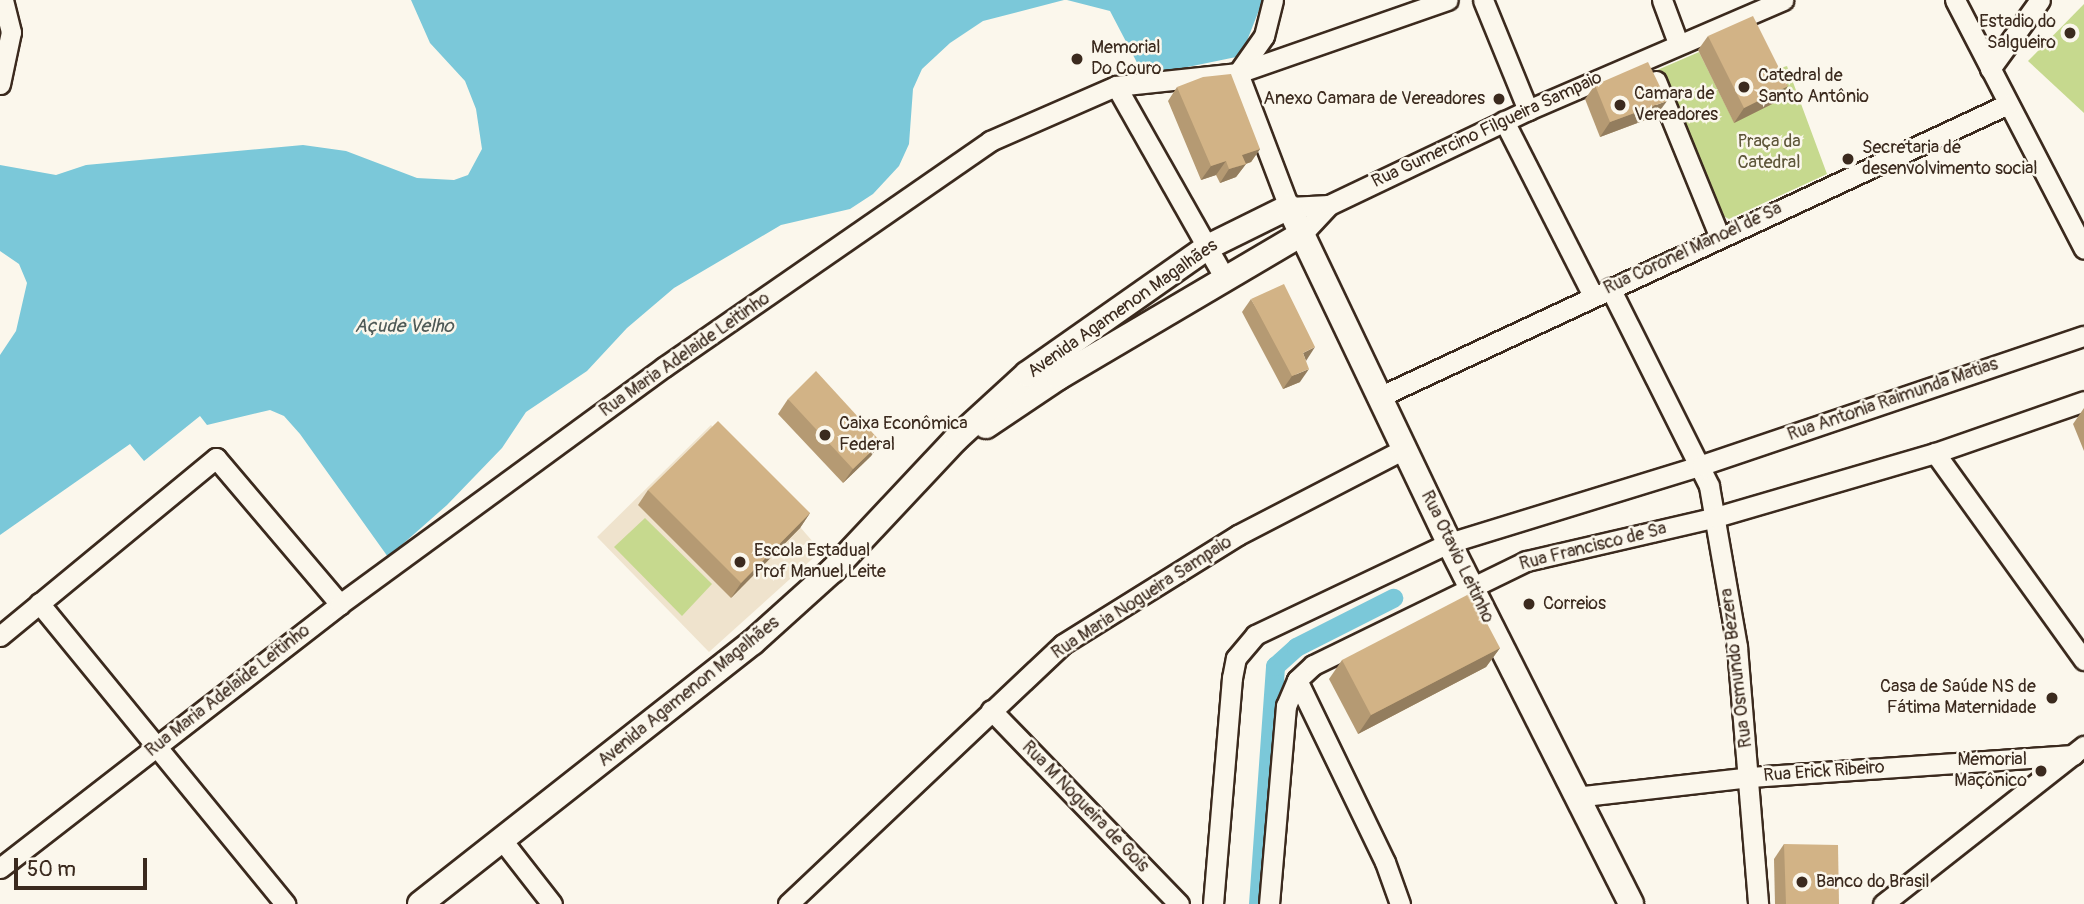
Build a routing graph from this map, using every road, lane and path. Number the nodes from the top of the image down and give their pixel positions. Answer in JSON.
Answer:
{"nodes":[{"id":1,"x":3,"y":0,"type":"edge"},
{"id":2,"x":1273,"y":0,"type":"edge"},
{"id":3,"x":1448,"y":0,"type":"edge"},
{"id":4,"x":1483,"y":0,"type":"edge"},
{"id":5,"x":1662,"y":0,"type":"edge"},
{"id":6,"x":1783,"y":0,"type":"edge"},
{"id":7,"x":1955,"y":0,"type":"edge"},
{"id":8,"x":2040,"y":0,"type":"edge"},
{"id":9,"x":1678,"y":43,"type":"junction"},
{"id":10,"x":1646,"y":57,"type":"junction"},
{"id":11,"x":1990,"y":69,"type":"junction"},
{"id":12,"x":1238,"y":73,"type":"junction"},
{"id":13,"x":0,"y":84,"type":"edge"},
{"id":14,"x":1116,"y":86,"type":"junction"},
{"id":15,"x":2008,"y":104,"type":"junction"},
{"id":16,"x":1528,"y":110,"type":"junction"},
{"id":17,"x":1504,"y":121,"type":"junction"},
{"id":18,"x":1329,"y":205,"type":"junction"},
{"id":19,"x":1289,"y":207,"type":"junction"},
{"id":20,"x":1302,"y":234,"type":"junction"},
{"id":21,"x":1719,"y":235,"type":"junction"},
{"id":22,"x":1208,"y":247,"type":"junction"},
{"id":23,"x":2084,"y":249,"type":"edge"},
{"id":24,"x":1225,"y":279,"type":"junction"},
{"id":25,"x":1147,"y":288,"type":"junction"},
{"id":26,"x":1602,"y":292,"type":"junction"},
{"id":27,"x":1166,"y":314,"type":"junction"},
{"id":28,"x":1086,"y":331,"type":"junction"},
{"id":29,"x":2084,"y":336,"type":"edge"},
{"id":30,"x":1098,"y":354,"type":"junction"},
{"id":31,"x":1379,"y":397,"type":"junction"},
{"id":32,"x":2084,"y":401,"type":"edge"},
{"id":33,"x":1404,"y":449,"type":"junction"},
{"id":34,"x":1935,"y":453,"type":"junction"},
{"id":35,"x":939,"y":457,"type":"junction"},
{"id":36,"x":1702,"y":465,"type":"junction"},
{"id":37,"x":1716,"y":517,"type":"junction"},
{"id":38,"x":1449,"y":543,"type":"junction"},
{"id":39,"x":1470,"y":585,"type":"junction"},
{"id":40,"x":39,"y":603,"type":"junction"},
{"id":41,"x":340,"y":604,"type":"junction"},
{"id":42,"x":0,"y":636,"type":"edge"},
{"id":43,"x":2084,"y":660,"type":"edge"},
{"id":44,"x":1297,"y":680,"type":"junction"},
{"id":45,"x":991,"y":710,"type":"junction"},
{"id":46,"x":157,"y":747,"type":"junction"},
{"id":47,"x":2079,"y":751,"type":"edge"},
{"id":48,"x":1750,"y":777,"type":"junction"},
{"id":49,"x":1575,"y":797,"type":"junction"},
{"id":50,"x":502,"y":841,"type":"junction"},
{"id":51,"x":0,"y":868,"type":"edge"},
{"id":52,"x":1173,"y":903,"type":"edge"},
{"id":53,"x":285,"y":904,"type":"edge"},
{"id":54,"x":420,"y":904,"type":"edge"},
{"id":55,"x":552,"y":904,"type":"edge"},
{"id":56,"x":788,"y":904,"type":"edge"},
{"id":57,"x":1213,"y":904,"type":"edge"},
{"id":58,"x":1269,"y":904,"type":"edge"},
{"id":59,"x":1400,"y":904,"type":"edge"},
{"id":60,"x":1631,"y":904,"type":"edge"},
{"id":61,"x":1758,"y":904,"type":"edge"},
{"id":62,"x":1883,"y":904,"type":"edge"}],
"edges":[{"from":1,"to":13,"type":"street"},
{"from":2,"to":12,"type":"street"},
{"from":3,"to":12,"type":"street","name":"Rua Maria Adelaide Leitinho"},
{"from":4,"to":16,"type":"street"},
{"from":5,"to":9,"type":"street"},
{"from":6,"to":9,"type":"street","name":"Rua Gumercino Filgueira Sampaio"},
{"from":7,"to":11,"type":"street"},
{"from":8,"to":11,"type":"street"},
{"from":9,"to":10,"type":"street","name":"Rua Gumercino Filgueira Sampaio"},
{"from":10,"to":16,"type":"street","name":"Rua Gumercino Filgueira Sampaio"},
{"from":10,"to":21,"type":"street"},
{"from":11,"to":15,"type":"street"},
{"from":12,"to":14,"type":"street","name":"Rua Maria Adelaide Leitinho"},
{"from":12,"to":19,"type":"street"},
{"from":14,"to":22,"type":"street"},
{"from":14,"to":41,"type":"street","name":"Rua Maria Adelaide Leitinho"},
{"from":15,"to":21,"type":"street","name":"Rua Coronel Manoel de Sa"},
{"from":15,"to":23,"type":"street"},
{"from":16,"to":17,"type":"street","name":"Rua Gumercino Filgueira Sampaio"},
{"from":17,"to":18,"type":"street","name":"Rua Gumercino Filgueira Sampaio"},
{"from":17,"to":26,"type":"street","name":"Rua Osmundo Bezera"},
{"from":18,"to":19,"type":"street","name":"Rua Gumercino Filgueira Sampaio"},
{"from":18,"to":20,"type":"street","name":"Rua Gumercino Filgueira Sampaio"},
{"from":19,"to":20,"type":"main road","name":"Rua Otavio Leitinho"},
{"from":19,"to":22,"type":"main road","name":"Avenida Agamenon Magalhães"},
{"from":20,"to":24,"type":"main road","name":"Avenida Agamenon Magalhães"},
{"from":20,"to":31,"type":"main road","name":"Rua Otavio Leitinho"},
{"from":21,"to":26,"type":"street","name":"Rua Coronel Manoel de Sa"},
{"from":22,"to":24,"type":"street"},
{"from":22,"to":25,"type":"main road","name":"Avenida Agamenon Magalhães"},
{"from":24,"to":27,"type":"main road","name":"Avenida Agamenon Magalhães"},
{"from":25,"to":27,"type":"main road"},
{"from":25,"to":28,"type":"main road","name":"Avenida Agamenon Magalhães"},
{"from":26,"to":31,"type":"street","name":"Rua Coronel Manoel de Sa"},
{"from":26,"to":36,"type":"street","name":"Rua Osmundo Bezera"},
{"from":27,"to":30,"type":"main road","name":"Avenida Agamenon Magalhães"},
{"from":28,"to":30,"type":"main road"},
{"from":28,"to":35,"type":"main road","name":"Avenida Agamenon Magalhães"},
{"from":29,"to":36,"type":"street","name":"Rua Antonia Raimunda Matias"},
{"from":30,"to":35,"type":"main road","name":"Avenida Agamenon Magalhães"},
{"from":31,"to":33,"type":"main road","name":"Rua Otavio Leitinho"},
{"from":32,"to":34,"type":"street","name":"Rua Francisco de Sa"},
{"from":33,"to":38,"type":"main road","name":"Rua Otavio Leitinho"},
{"from":33,"to":45,"type":"street","name":"Rua Maria Nogueira Sampaio"},
{"from":34,"to":37,"type":"street","name":"Rua Francisco de Sa"},
{"from":34,"to":43,"type":"street"},
{"from":35,"to":50,"type":"main road","name":"Avenida Agamenon Magalhães"},
{"from":36,"to":37,"type":"street","name":"Rua Osmundo Bezera"},
{"from":36,"to":38,"type":"street","name":"Rua Antonia Raimunda Matias"},
{"from":37,"to":39,"type":"street","name":"Rua Francisco de Sa"},
{"from":37,"to":48,"type":"street","name":"Rua Osmundo Bezera"},
{"from":38,"to":39,"type":"main road","name":"Rua Otavio Leitinho"},
{"from":38,"to":57,"type":"street","name":"Rua Antonia Raimunda Matias"},
{"from":39,"to":44,"type":"street","name":"Rua Francisco de Sa"},
{"from":39,"to":49,"type":"main road","name":"Rua Otavio Leitinho"},
{"from":40,"to":41,"type":"street"},
{"from":40,"to":42,"type":"street"},
{"from":40,"to":46,"type":"street"},
{"from":41,"to":46,"type":"street","name":"Rua Maria Adelaide Leitinho"},
{"from":44,"to":58,"type":"street"},
{"from":44,"to":59,"type":"street"},
{"from":45,"to":52,"type":"street","name":"Rua M Nogueira de Gois"},
{"from":45,"to":56,"type":"street","name":"Rua Maria Nogueira Sampaio"},
{"from":46,"to":51,"type":"street","name":"Rua Maria Adelaide Leitinho"},
{"from":46,"to":53,"type":"street"},
{"from":47,"to":48,"type":"street","name":"Rua Erick Ribeiro"},
{"from":47,"to":62,"type":"street"},
{"from":48,"to":49,"type":"street","name":"Rua Erick Ribeiro"},
{"from":48,"to":61,"type":"street","name":"Rua Osmundo Bezera"},
{"from":49,"to":60,"type":"main road","name":"Rua Otavio Leitinho"},
{"from":50,"to":54,"type":"main road","name":"Avenida Agamenon Magalhães"},
{"from":50,"to":55,"type":"street"}]}
